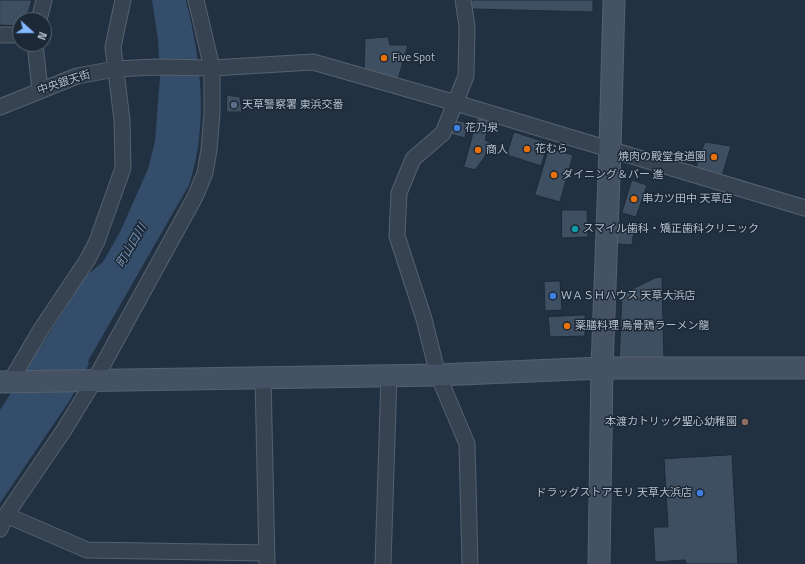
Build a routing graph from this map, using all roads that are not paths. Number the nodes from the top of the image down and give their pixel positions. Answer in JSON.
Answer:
{"nodes":[{"id":1,"x":44,"y":0,"type":"edge"},
{"id":2,"x":123,"y":0,"type":"edge"},
{"id":3,"x":196,"y":0,"type":"edge"},
{"id":4,"x":463,"y":0,"type":"edge"},
{"id":5,"x":614,"y":0,"type":"edge"},
{"id":6,"x":41,"y":12,"type":"edge"},
{"id":7,"x":0,"y":34,"type":"edge"},
{"id":8,"x":12,"y":35,"type":"edge"},
{"id":9,"x":37,"y":52,"type":"edge"},
{"id":10,"x":209,"y":68,"type":"junction"},
{"id":11,"x":115,"y":69,"type":"junction"},
{"id":12,"x":40,"y":90,"type":"junction"},
{"id":13,"x":456,"y":103,"type":"junction"},
{"id":14,"x":0,"y":107,"type":"edge"},
{"id":15,"x":610,"y":149,"type":"junction"},
{"id":16,"x":805,"y":208,"type":"edge"},
{"id":17,"x":602,"y":368,"type":"junction"},
{"id":18,"x":805,"y":368,"type":"edge"},
{"id":19,"x":438,"y":375,"type":"junction"},
{"id":20,"x":389,"y":376,"type":"junction"},
{"id":21,"x":262,"y":377,"type":"junction"},
{"id":22,"x":9,"y":382,"type":"edge"},
{"id":23,"x":90,"y":382,"type":"junction"},
{"id":24,"x":3,"y":522,"type":"edge"},
{"id":25,"x":86,"y":557,"type":"edge"},
{"id":26,"x":267,"y":559,"type":"edge"},
{"id":27,"x":383,"y":564,"type":"edge"},
{"id":28,"x":470,"y":564,"type":"edge"},
{"id":29,"x":599,"y":564,"type":"edge"}],
"edges":[{"from":1,"to":6,"type":"street"},
{"from":2,"to":11,"type":"street"},
{"from":3,"to":10,"type":"street"},
{"from":4,"to":13,"type":"street"},
{"from":5,"to":15,"type":"street"},
{"from":7,"to":8,"type":"street"},
{"from":9,"to":12,"type":"street"},
{"from":10,"to":11,"type":"street","name":"中央銀天街"},
{"from":10,"to":13,"type":"street","name":"中央銀天街"},
{"from":10,"to":23,"type":"street"},
{"from":11,"to":12,"type":"street","name":"中央銀天街"},
{"from":11,"to":22,"type":"street"},
{"from":12,"to":14,"type":"street","name":"中央銀天街"},
{"from":13,"to":15,"type":"street","name":"中央銀天街"},
{"from":13,"to":19,"type":"street"},
{"from":15,"to":16,"type":"street","name":"中央銀天街"},
{"from":15,"to":17,"type":"street"},
{"from":17,"to":18,"type":"street"},
{"from":17,"to":19,"type":"street"},
{"from":17,"to":29,"type":"street"},
{"from":19,"to":20,"type":"street"},
{"from":19,"to":28,"type":"street"},
{"from":20,"to":21,"type":"street"},
{"from":20,"to":27,"type":"street"},
{"from":21,"to":23,"type":"street"},
{"from":21,"to":26,"type":"street"},
{"from":22,"to":23,"type":"street"},
{"from":23,"to":24,"type":"street"},
{"from":24,"to":25,"type":"street"},
{"from":25,"to":26,"type":"street"}]}
